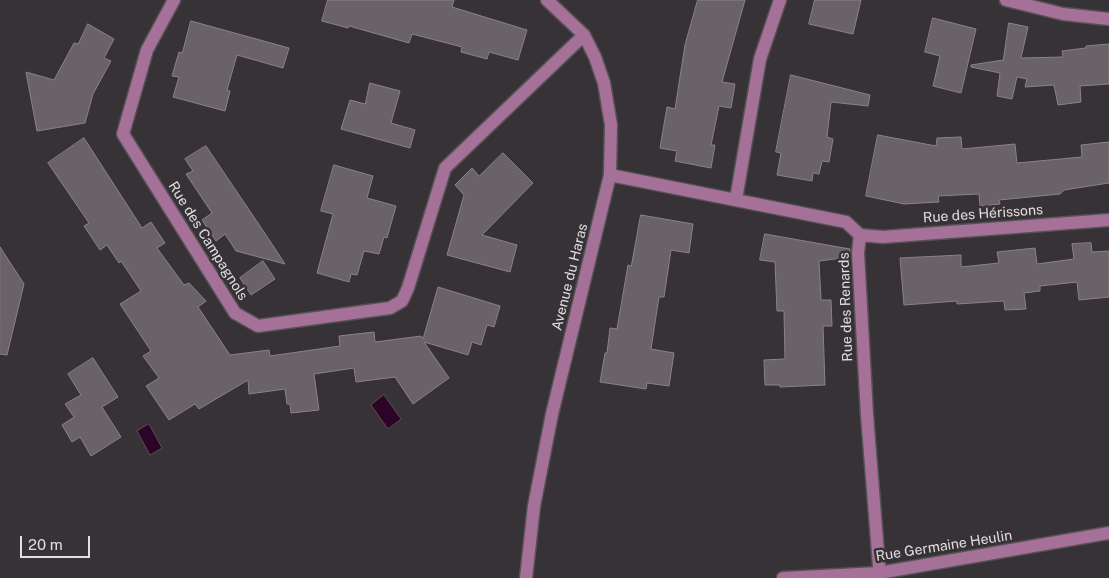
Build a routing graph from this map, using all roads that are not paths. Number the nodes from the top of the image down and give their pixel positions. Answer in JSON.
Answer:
{"nodes":[{"id":1,"x":174,"y":0,"type":"edge"},
{"id":2,"x":547,"y":0,"type":"edge"},
{"id":3,"x":780,"y":0,"type":"edge"},
{"id":4,"x":1006,"y":0,"type":"edge"},
{"id":5,"x":1109,"y":19,"type":"edge"},
{"id":6,"x":584,"y":35,"type":"junction"},
{"id":7,"x":610,"y":175,"type":"junction"},
{"id":8,"x":736,"y":199,"type":"junction"},
{"id":9,"x":1109,"y":220,"type":"edge"},
{"id":10,"x":860,"y":235,"type":"junction"},
{"id":11,"x":1109,"y":533,"type":"edge"},
{"id":12,"x":879,"y":575,"type":"edge"},
{"id":13,"x":526,"y":578,"type":"edge"},
{"id":14,"x":783,"y":578,"type":"edge"}],
"edges":[{"from":1,"to":6,"type":"street","name":"Rue des Campagnols"},
{"from":2,"to":6,"type":"street","name":"Avenue du Haras"},
{"from":3,"to":8,"type":"street"},
{"from":4,"to":5,"type":"street"},
{"from":6,"to":7,"type":"street","name":"Avenue du Haras"},
{"from":7,"to":8,"type":"street","name":"Rue des Renards"},
{"from":7,"to":13,"type":"street","name":"Avenue du Haras"},
{"from":8,"to":10,"type":"street","name":"Rue des Renards"},
{"from":9,"to":10,"type":"street","name":"Rue des Hérissons"},
{"from":10,"to":12,"type":"street","name":"Rue des Renards"},
{"from":11,"to":12,"type":"street","name":"Rue Germaine Heulin"},
{"from":12,"to":14,"type":"street","name":"Rue Germaine Heulin"}]}
